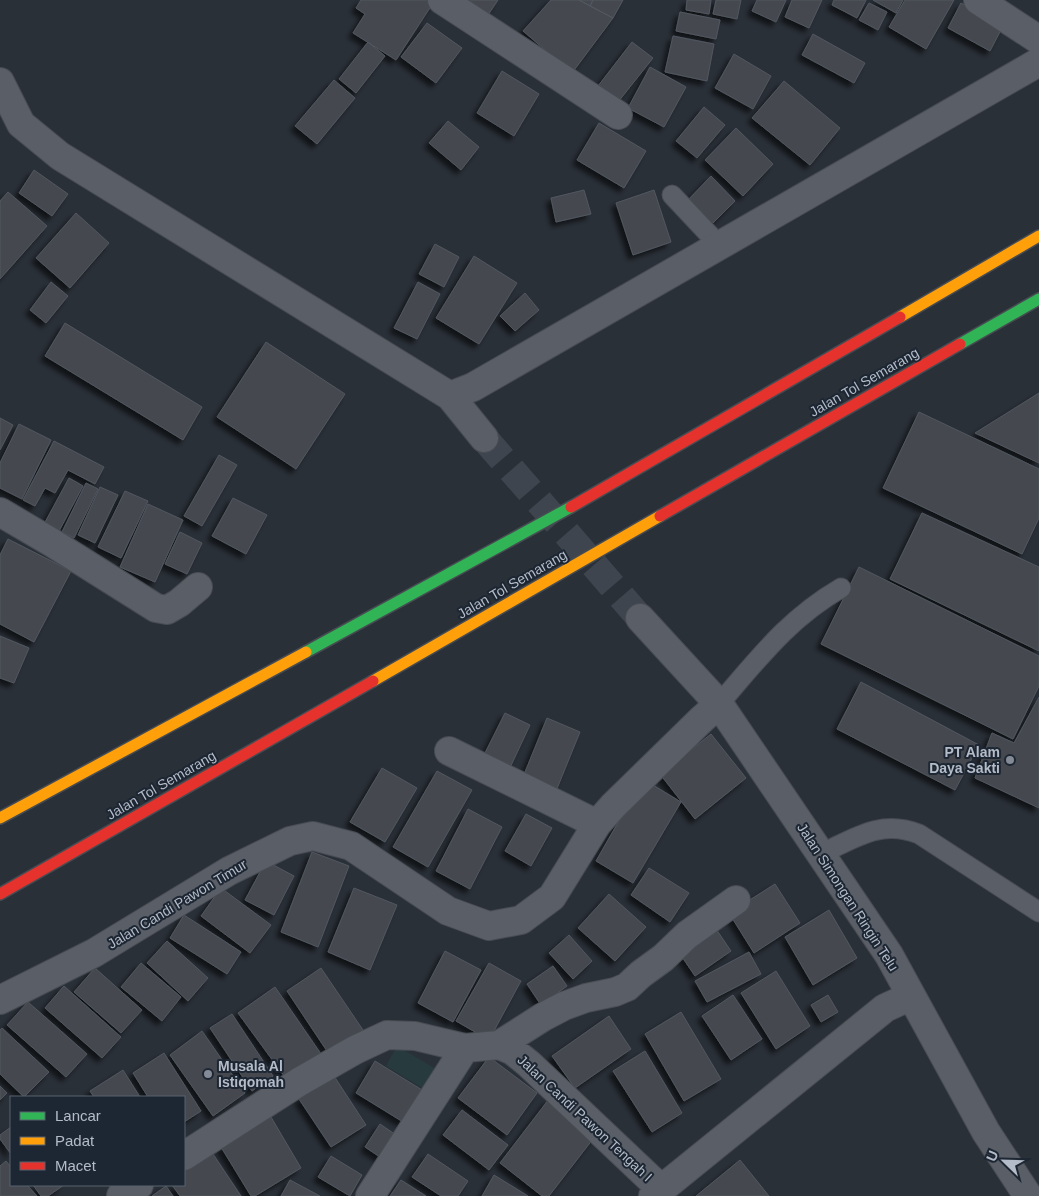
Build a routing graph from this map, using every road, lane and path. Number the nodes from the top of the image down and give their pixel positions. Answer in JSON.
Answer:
{"nodes":[{"id":1,"x":442,"y":0,"type":"edge"},
{"id":2,"x":978,"y":0,"type":"edge"},
{"id":3,"x":1039,"y":40,"type":"edge"},
{"id":4,"x":1039,"y":62,"type":"edge"},
{"id":5,"x":0,"y":82,"type":"edge"},
{"id":6,"x":618,"y":115,"type":"dead end"},
{"id":7,"x":672,"y":195,"type":"dead end"},
{"id":8,"x":1039,"y":236,"type":"edge"},
{"id":9,"x":719,"y":245,"type":"junction"},
{"id":10,"x":1039,"y":299,"type":"edge"},
{"id":11,"x":450,"y":396,"type":"junction"},
{"id":12,"x":484,"y":438,"type":"tunnel mouth"},
{"id":13,"x":0,"y":512,"type":"edge"},
{"id":14,"x":198,"y":587,"type":"dead end"},
{"id":15,"x":841,"y":588,"type":"dead end"},
{"id":16,"x":640,"y":618,"type":"tunnel mouth"},
{"id":17,"x":719,"y":704,"type":"junction"},
{"id":18,"x":449,"y":751,"type":"dead end"},
{"id":19,"x":0,"y":818,"type":"edge"},
{"id":20,"x":597,"y":824,"type":"junction"},
{"id":21,"x":821,"y":854,"type":"junction"},
{"id":22,"x":0,"y":894,"type":"edge"},
{"id":23,"x":736,"y":900,"type":"dead end"},
{"id":24,"x":1039,"y":912,"type":"edge"},
{"id":25,"x":911,"y":996,"type":"junction"},
{"id":26,"x":0,"y":1000,"type":"edge"},
{"id":27,"x":499,"y":1045,"type":"junction"},
{"id":28,"x":465,"y":1048,"type":"junction"},
{"id":29,"x":185,"y":1155,"type":"edge"},
{"id":30,"x":136,"y":1186,"type":"edge"},
{"id":31,"x":657,"y":1192,"type":"edge"},
{"id":32,"x":121,"y":1196,"type":"edge"},
{"id":33,"x":370,"y":1196,"type":"edge"},
{"id":34,"x":1028,"y":1196,"type":"edge"}],
"edges":[{"from":1,"to":6,"type":"street"},
{"from":2,"to":3,"type":"street"},
{"from":4,"to":9,"type":"street"},
{"from":5,"to":11,"type":"street"},
{"from":7,"to":9,"type":"lane"},
{"from":8,"to":19,"type":"highway"},
{"from":9,"to":11,"type":"street"},
{"from":10,"to":22,"type":"highway","name":"Jalan Tol Semarang"},
{"from":11,"to":12,"type":"street"},
{"from":13,"to":14,"type":"street"},
{"from":15,"to":17,"type":"lane"},
{"from":16,"to":17,"type":"street","name":"Jalan Simongan Ringin Telu"},
{"from":17,"to":20,"type":"street","name":"Jalan Candi Pawon Timur"},
{"from":17,"to":21,"type":"street","name":"Jalan Simongan Ringin Telu"},
{"from":18,"to":20,"type":"street"},
{"from":20,"to":26,"type":"street","name":"Jalan Candi Pawon Timur"},
{"from":21,"to":24,"type":"lane"},
{"from":21,"to":25,"type":"street","name":"Jalan Simongan Ringin Telu"},
{"from":23,"to":27,"type":"street"},
{"from":25,"to":31,"type":"street","name":"Jalan Candi Pawon Tengah I"},
{"from":25,"to":34,"type":"street","name":"Jalan Simongan Ringin Telu"},
{"from":27,"to":28,"type":"street"},
{"from":27,"to":31,"type":"street","name":"Jalan Candi Pawon Tengah I"},
{"from":28,"to":29,"type":"street"},
{"from":28,"to":33,"type":"street"},
{"from":30,"to":32,"type":"street"}]}
